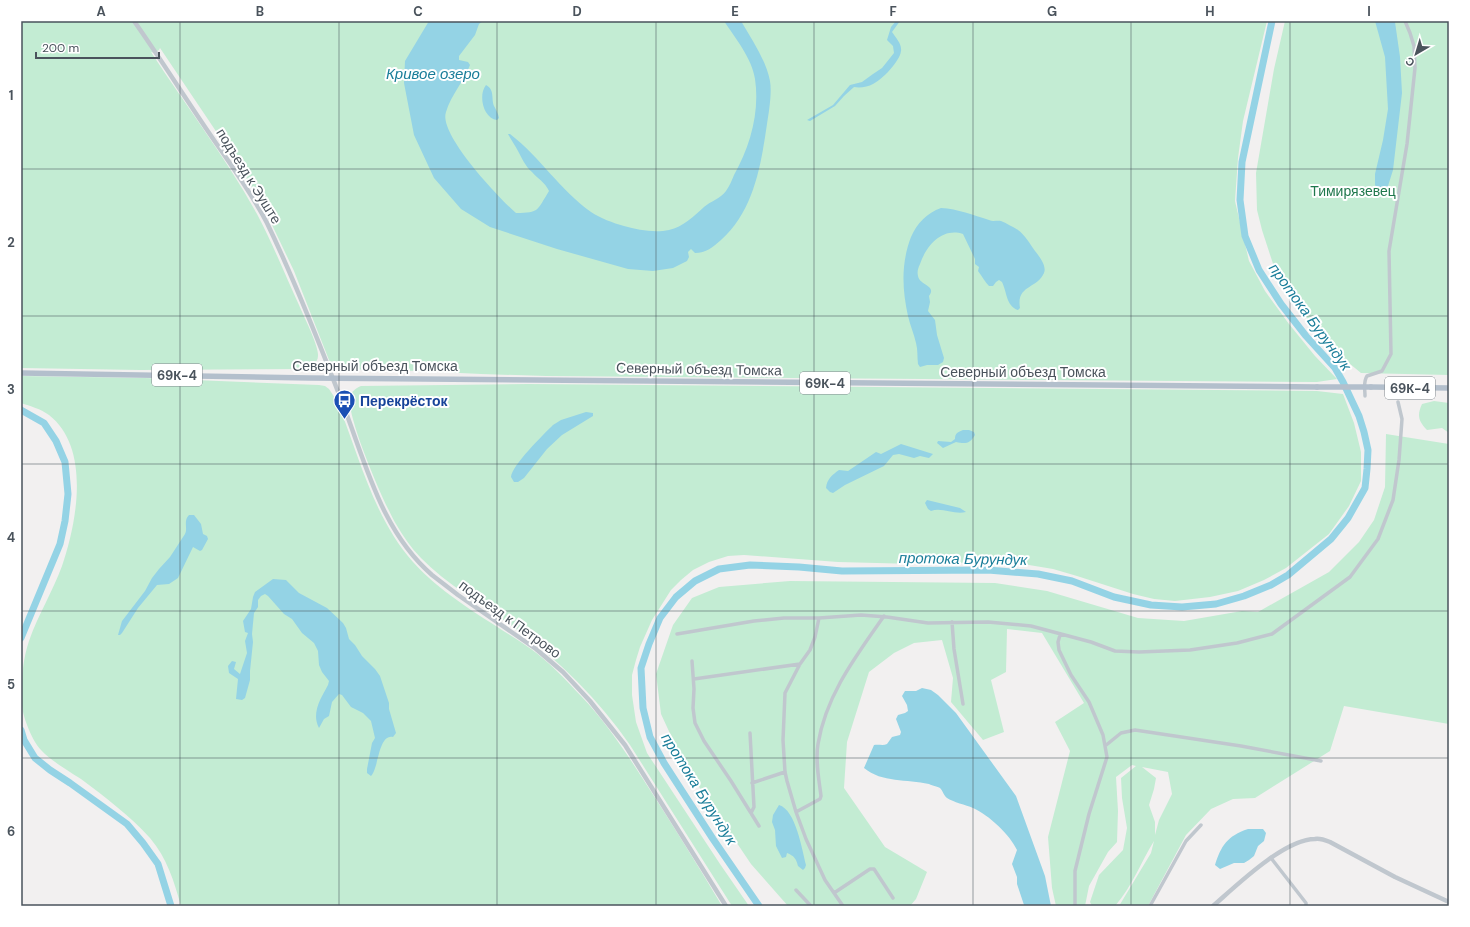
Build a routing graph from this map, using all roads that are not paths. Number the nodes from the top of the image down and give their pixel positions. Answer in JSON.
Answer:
{"nodes":[{"id":1,"x":134,"y":21,"type":"edge"},
{"id":2,"x":1406,"y":21,"type":"edge"},
{"id":3,"x":21,"y":372,"type":"edge"},
{"id":4,"x":332,"y":377,"type":"junction"},
{"id":5,"x":1449,"y":388,"type":"edge"},
{"id":6,"x":1365,"y":396,"type":"dead end"},
{"id":7,"x":1398,"y":402,"type":"dead end"},
{"id":8,"x":884,"y":616,"type":"junction"},
{"id":9,"x":819,"y":618,"type":"junction"},
{"id":10,"x":952,"y":622,"type":"junction"},
{"id":11,"x":677,"y":634,"type":"dead end"},
{"id":12,"x":1060,"y":635,"type":"junction"},
{"id":13,"x":692,"y":661,"type":"dead end"},
{"id":14,"x":800,"y":664,"type":"junction"},
{"id":15,"x":694,"y":679,"type":"junction"},
{"id":16,"x":963,"y":704,"type":"dead end"},
{"id":17,"x":750,"y":733,"type":"dead end"},
{"id":18,"x":1105,"y":746,"type":"junction"},
{"id":19,"x":1321,"y":761,"type":"dead end"},
{"id":20,"x":785,"y":772,"type":"junction"},
{"id":21,"x":752,"y":783,"type":"junction"},
{"id":22,"x":796,"y":812,"type":"junction"},
{"id":23,"x":751,"y":813,"type":"junction"},
{"id":24,"x":1200,"y":825,"type":"dead end"},
{"id":25,"x":759,"y":826,"type":"dead end"},
{"id":26,"x":1271,"y":858,"type":"junction"},
{"id":27,"x":796,"y":890,"type":"dead end"},
{"id":28,"x":834,"y":894,"type":"junction"},
{"id":29,"x":893,"y":898,"type":"dead end"},
{"id":30,"x":1449,"y":902,"type":"edge"},
{"id":31,"x":726,"y":906,"type":"edge"},
{"id":32,"x":811,"y":906,"type":"edge"},
{"id":33,"x":843,"y":906,"type":"edge"},
{"id":34,"x":1076,"y":906,"type":"edge"},
{"id":35,"x":1150,"y":906,"type":"edge"},
{"id":36,"x":1214,"y":906,"type":"edge"},
{"id":37,"x":1306,"y":906,"type":"edge"}],
"edges":[{"from":1,"to":4,"type":"street","name":"подъезд к Эуште"},
{"from":2,"to":6,"type":"street"},
{"from":3,"to":4,"type":"main road","name":"Северный объезд Томска","number":"69К-4"},
{"from":4,"to":5,"type":"main road","name":"Северный объезд Томска","number":"69К-4","bridge":true},
{"from":4,"to":31,"type":"street","name":"подъезд к Петрово"},
{"from":7,"to":12,"type":"street"},
{"from":8,"to":9,"type":"street"},
{"from":8,"to":10,"type":"street"},
{"from":8,"to":22,"type":"street"},
{"from":9,"to":11,"type":"street"},
{"from":9,"to":14,"type":"street"},
{"from":10,"to":12,"type":"street"},
{"from":10,"to":16,"type":"street"},
{"from":12,"to":18,"type":"street"},
{"from":13,"to":15,"type":"street"},
{"from":14,"to":15,"type":"street"},
{"from":14,"to":20,"type":"street"},
{"from":15,"to":23,"type":"street"},
{"from":17,"to":21,"type":"street"},
{"from":18,"to":19,"type":"street"},
{"from":18,"to":34,"type":"street"},
{"from":20,"to":21,"type":"street"},
{"from":20,"to":22,"type":"street"},
{"from":21,"to":23,"type":"street"},
{"from":22,"to":28,"type":"street"},
{"from":23,"to":25,"type":"street"},
{"from":24,"to":35,"type":"street"},
{"from":26,"to":30,"type":"street"},
{"from":26,"to":36,"type":"street"},
{"from":26,"to":37,"type":"street"},
{"from":27,"to":32,"type":"street"},
{"from":28,"to":29,"type":"street"},
{"from":28,"to":33,"type":"street"}]}
